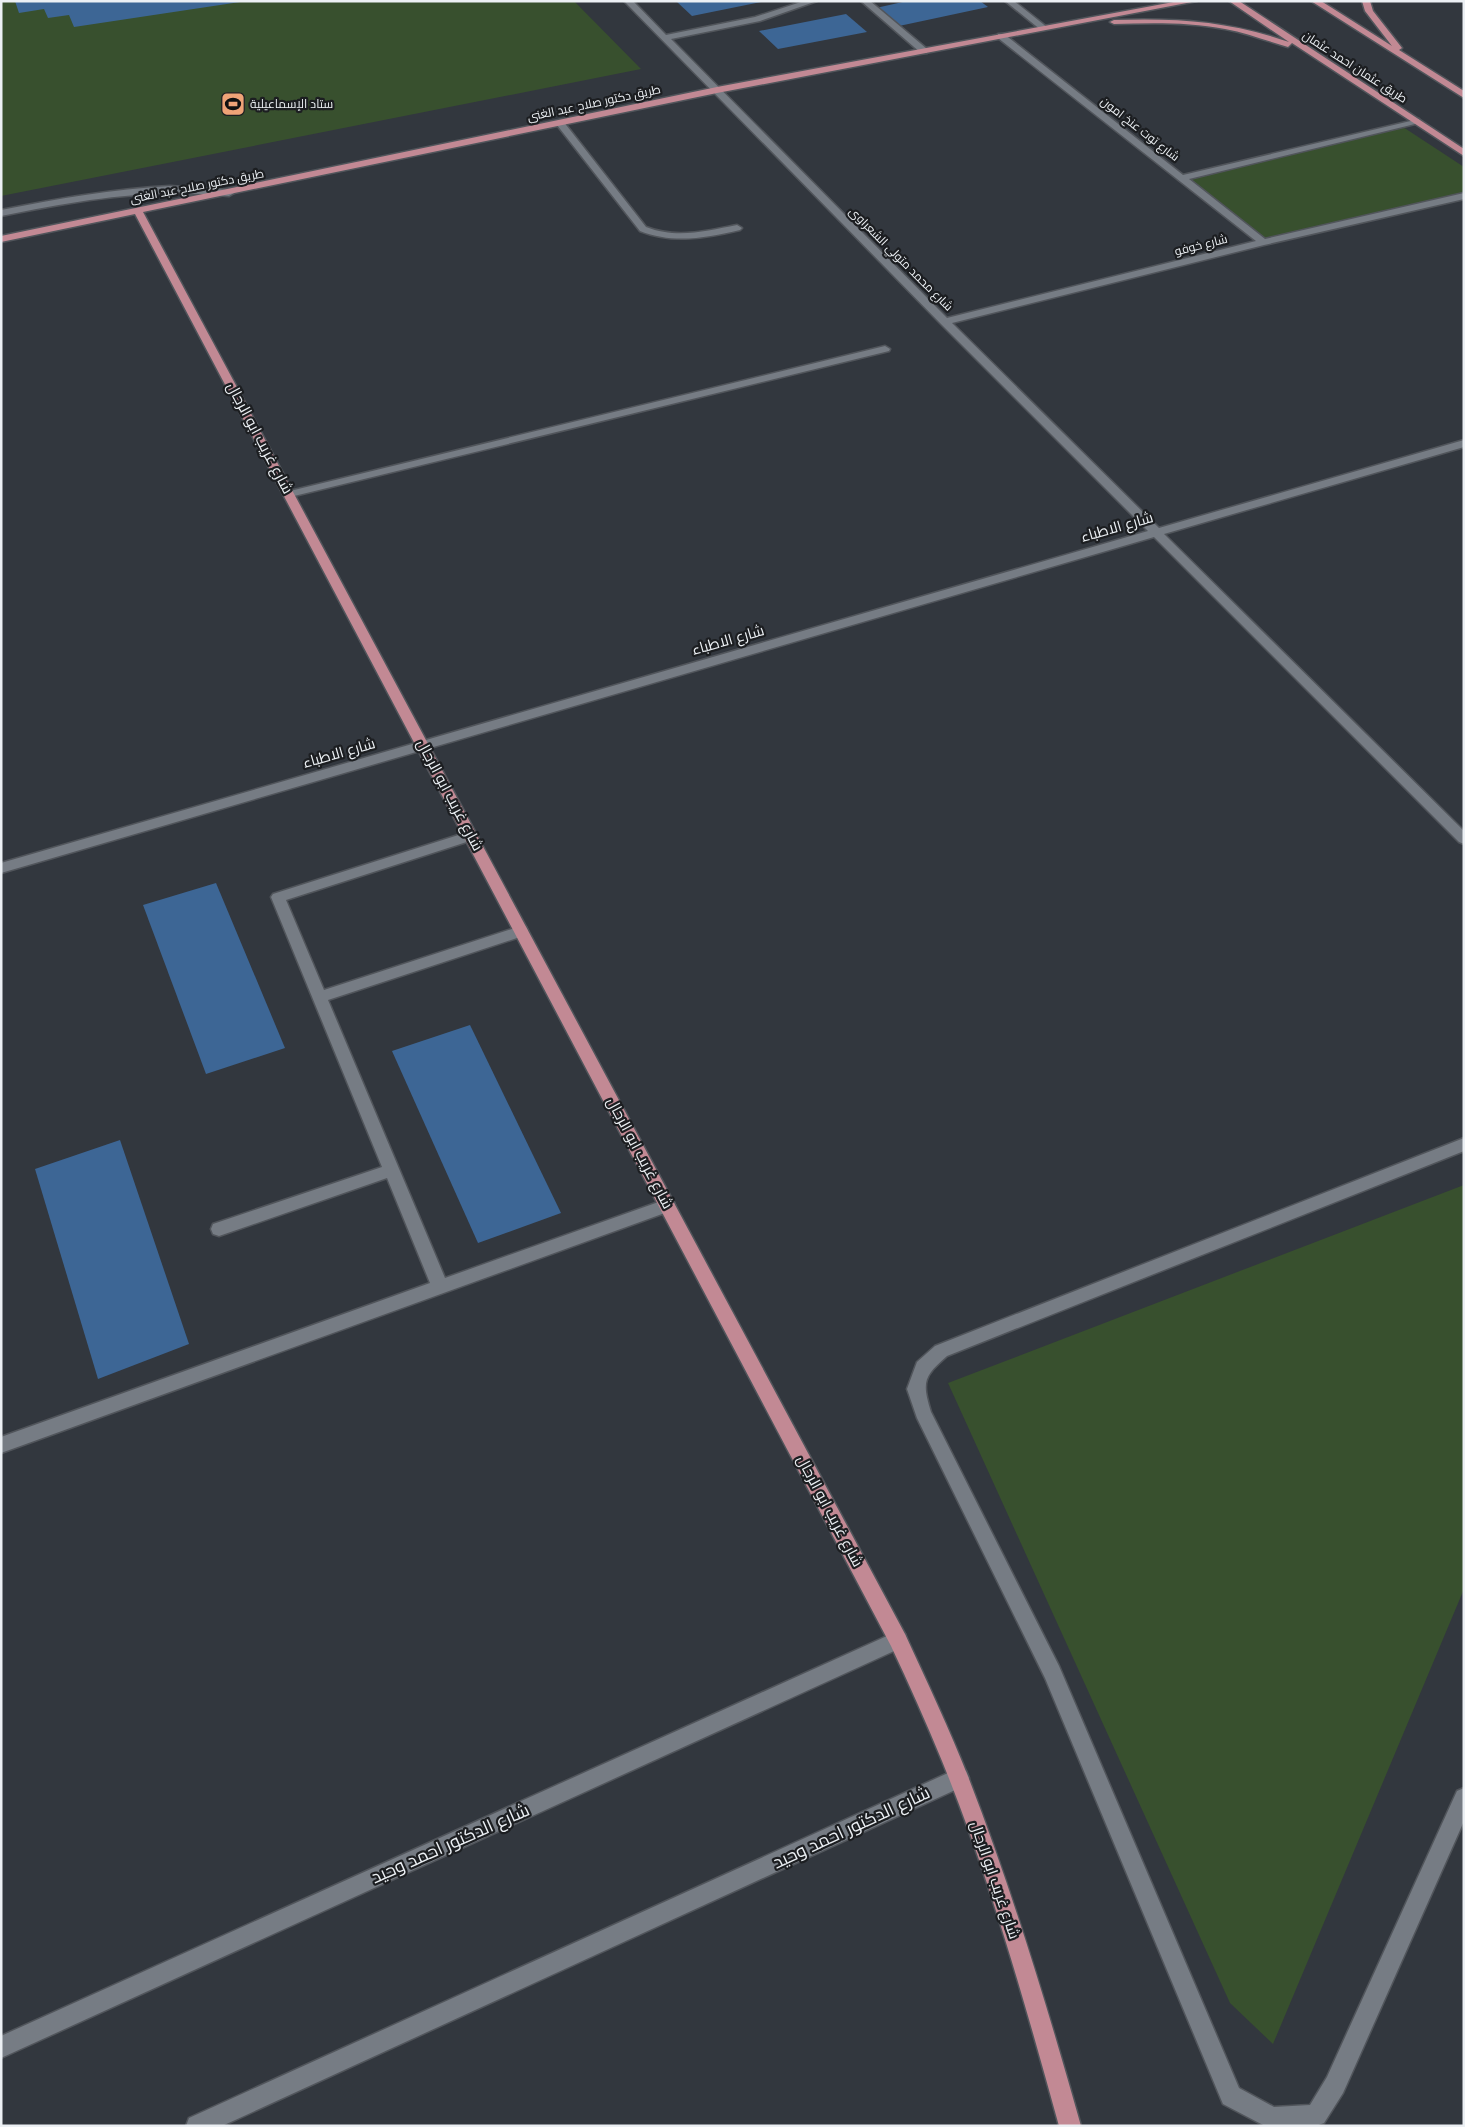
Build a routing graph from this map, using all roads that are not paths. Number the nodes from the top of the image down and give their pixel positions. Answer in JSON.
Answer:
{"nodes":[{"id":1,"x":628,"y":1,"type":"edge"},
{"id":2,"x":812,"y":1,"type":"edge"},
{"id":3,"x":865,"y":1,"type":"edge"},
{"id":4,"x":1009,"y":1,"type":"edge"},
{"id":5,"x":1165,"y":1,"type":"edge"},
{"id":6,"x":1193,"y":1,"type":"edge"},
{"id":7,"x":1233,"y":1,"type":"edge"},
{"id":8,"x":1315,"y":1,"type":"edge"},
{"id":9,"x":1366,"y":1,"type":"edge"},
{"id":10,"x":1146,"y":9,"type":"junction"},
{"id":11,"x":1067,"y":24,"type":"junction"},
{"id":12,"x":1044,"y":28,"type":"junction"},
{"id":13,"x":1001,"y":36,"type":"junction"},
{"id":14,"x":665,"y":38,"type":"junction"},
{"id":15,"x":924,"y":51,"type":"junction"},
{"id":16,"x":1309,"y":51,"type":"junction"},
{"id":17,"x":1405,"y":58,"type":"junction"},
{"id":18,"x":717,"y":90,"type":"junction"},
{"id":19,"x":1464,"y":95,"type":"edge"},
{"id":20,"x":1416,"y":121,"type":"junction"},
{"id":21,"x":560,"y":123,"type":"junction"},
{"id":22,"x":1464,"y":153,"type":"edge"},
{"id":23,"x":1181,"y":178,"type":"junction"},
{"id":24,"x":229,"y":193,"type":"junction"},
{"id":25,"x":1464,"y":196,"type":"edge"},
{"id":26,"x":138,"y":211,"type":"junction"},
{"id":27,"x":1,"y":213,"type":"edge"},
{"id":28,"x":737,"y":228,"type":"dead end"},
{"id":29,"x":1,"y":238,"type":"edge"},
{"id":30,"x":1263,"y":242,"type":"junction"},
{"id":31,"x":945,"y":322,"type":"junction"},
{"id":32,"x":885,"y":349,"type":"dead end"},
{"id":33,"x":1464,"y":442,"type":"edge"},
{"id":34,"x":290,"y":494,"type":"junction"},
{"id":35,"x":1158,"y":532,"type":"junction"},
{"id":36,"x":423,"y":745,"type":"junction"},
{"id":37,"x":471,"y":836,"type":"junction"},
{"id":38,"x":1464,"y":839,"type":"edge"},
{"id":39,"x":1,"y":868,"type":"edge"},
{"id":40,"x":521,"y":931,"type":"junction"},
{"id":41,"x":320,"y":997,"type":"junction"},
{"id":42,"x":1464,"y":1144,"type":"edge"},
{"id":43,"x":392,"y":1170,"type":"junction"},
{"id":44,"x":667,"y":1205,"type":"junction"},
{"id":45,"x":219,"y":1229,"type":"dead end"},
{"id":46,"x":440,"y":1287,"type":"junction"},
{"id":47,"x":1,"y":1445,"type":"edge"},
{"id":48,"x":898,"y":1640,"type":"junction"},
{"id":49,"x":959,"y":1778,"type":"junction"},
{"id":50,"x":1464,"y":1798,"type":"edge"},
{"id":51,"x":1,"y":2046,"type":"edge"},
{"id":52,"x":197,"y":2126,"type":"edge"},
{"id":53,"x":1070,"y":2126,"type":"edge"}],
"edges":[{"from":1,"to":14,"type":"street","name":"شارع محمد متولي الشعراوى"},
{"from":2,"to":14,"type":"street"},
{"from":3,"to":15,"type":"street"},
{"from":4,"to":12,"type":"street"},
{"from":5,"to":10,"type":"main road"},
{"from":6,"to":10,"type":"main road","name":"طريق دكتور صلاح عبد الغنى"},
{"from":7,"to":16,"type":"main road","name":"طريق عثمان احمد عثمان"},
{"from":8,"to":17,"type":"main road"},
{"from":9,"to":17,"type":"main road"},
{"from":10,"to":11,"type":"main road","name":"طريق دكتور صلاح عبد الغنى"},
{"from":11,"to":12,"type":"main road","name":"طريق دكتور صلاح عبد الغنى"},
{"from":11,"to":16,"type":"main road"},
{"from":12,"to":13,"type":"main road","name":"طريق دكتور صلاح عبد الغنى"},
{"from":13,"to":15,"type":"main road","name":"طريق دكتور صلاح عبد الغنى"},
{"from":13,"to":23,"type":"street","name":"شارع توت عنخ امون"},
{"from":14,"to":18,"type":"street","name":"شارع محمد متولي الشعراوى"},
{"from":15,"to":18,"type":"main road","name":"طريق دكتور صلاح عبد الغنى"},
{"from":16,"to":20,"type":"main road","name":"طريق عثمان احمد عثمان"},
{"from":17,"to":19,"type":"main road"},
{"from":18,"to":21,"type":"main road","name":"طريق دكتور صلاح عبد الغنى"},
{"from":18,"to":31,"type":"street","name":"شارع محمد متولي الشعراوى"},
{"from":20,"to":22,"type":"main road","name":"طريق عثمان احمد عثمان"},
{"from":20,"to":23,"type":"street"},
{"from":21,"to":24,"type":"main road","name":"طريق دكتور صلاح عبد الغنى"},
{"from":21,"to":28,"type":"street"},
{"from":23,"to":30,"type":"street","name":"شارع توت عنخ امون"},
{"from":24,"to":26,"type":"main road","name":"طريق دكتور صلاح عبد الغنى"},
{"from":24,"to":27,"type":"street"},
{"from":25,"to":30,"type":"street","name":"شارع خوفو"},
{"from":26,"to":29,"type":"main road","name":"طريق دكتور صلاح عبد الغنى"},
{"from":26,"to":34,"type":"main road","name":"شارع غريب ابو الرجال"},
{"from":30,"to":31,"type":"street","name":"شارع خوفو"},
{"from":31,"to":35,"type":"street","name":"شارع محمد متولي الشعراوى"},
{"from":32,"to":34,"type":"street"},
{"from":33,"to":35,"type":"street","name":"شارع الاطباء"},
{"from":34,"to":36,"type":"main road","name":"شارع غريب ابو الرجال"},
{"from":35,"to":36,"type":"street","name":"شارع الاطباء"},
{"from":35,"to":38,"type":"street","name":"شارع محمد متولي الشعراوى"},
{"from":36,"to":37,"type":"main road","name":"شارع غريب ابو الرجال"},
{"from":36,"to":39,"type":"street","name":"شارع الاطباء"},
{"from":37,"to":40,"type":"main road","name":"شارع غريب ابو الرجال"},
{"from":37,"to":41,"type":"street"},
{"from":40,"to":41,"type":"street"},
{"from":40,"to":44,"type":"main road","name":"شارع غريب ابو الرجال"},
{"from":41,"to":43,"type":"street"},
{"from":42,"to":50,"type":"street"},
{"from":43,"to":45,"type":"street"},
{"from":43,"to":46,"type":"street"},
{"from":44,"to":46,"type":"street"},
{"from":44,"to":48,"type":"main road","name":"شارع غريب ابو الرجال"},
{"from":46,"to":47,"type":"street"},
{"from":48,"to":49,"type":"main road","name":"شارع غريب ابو الرجال"},
{"from":48,"to":51,"type":"street","name":"شارع الدكتور احمد وحيد"},
{"from":49,"to":52,"type":"street","name":"شارع الدكتور احمد وحيد"},
{"from":49,"to":53,"type":"main road","name":"شارع غريب ابو الرجال"}]}
